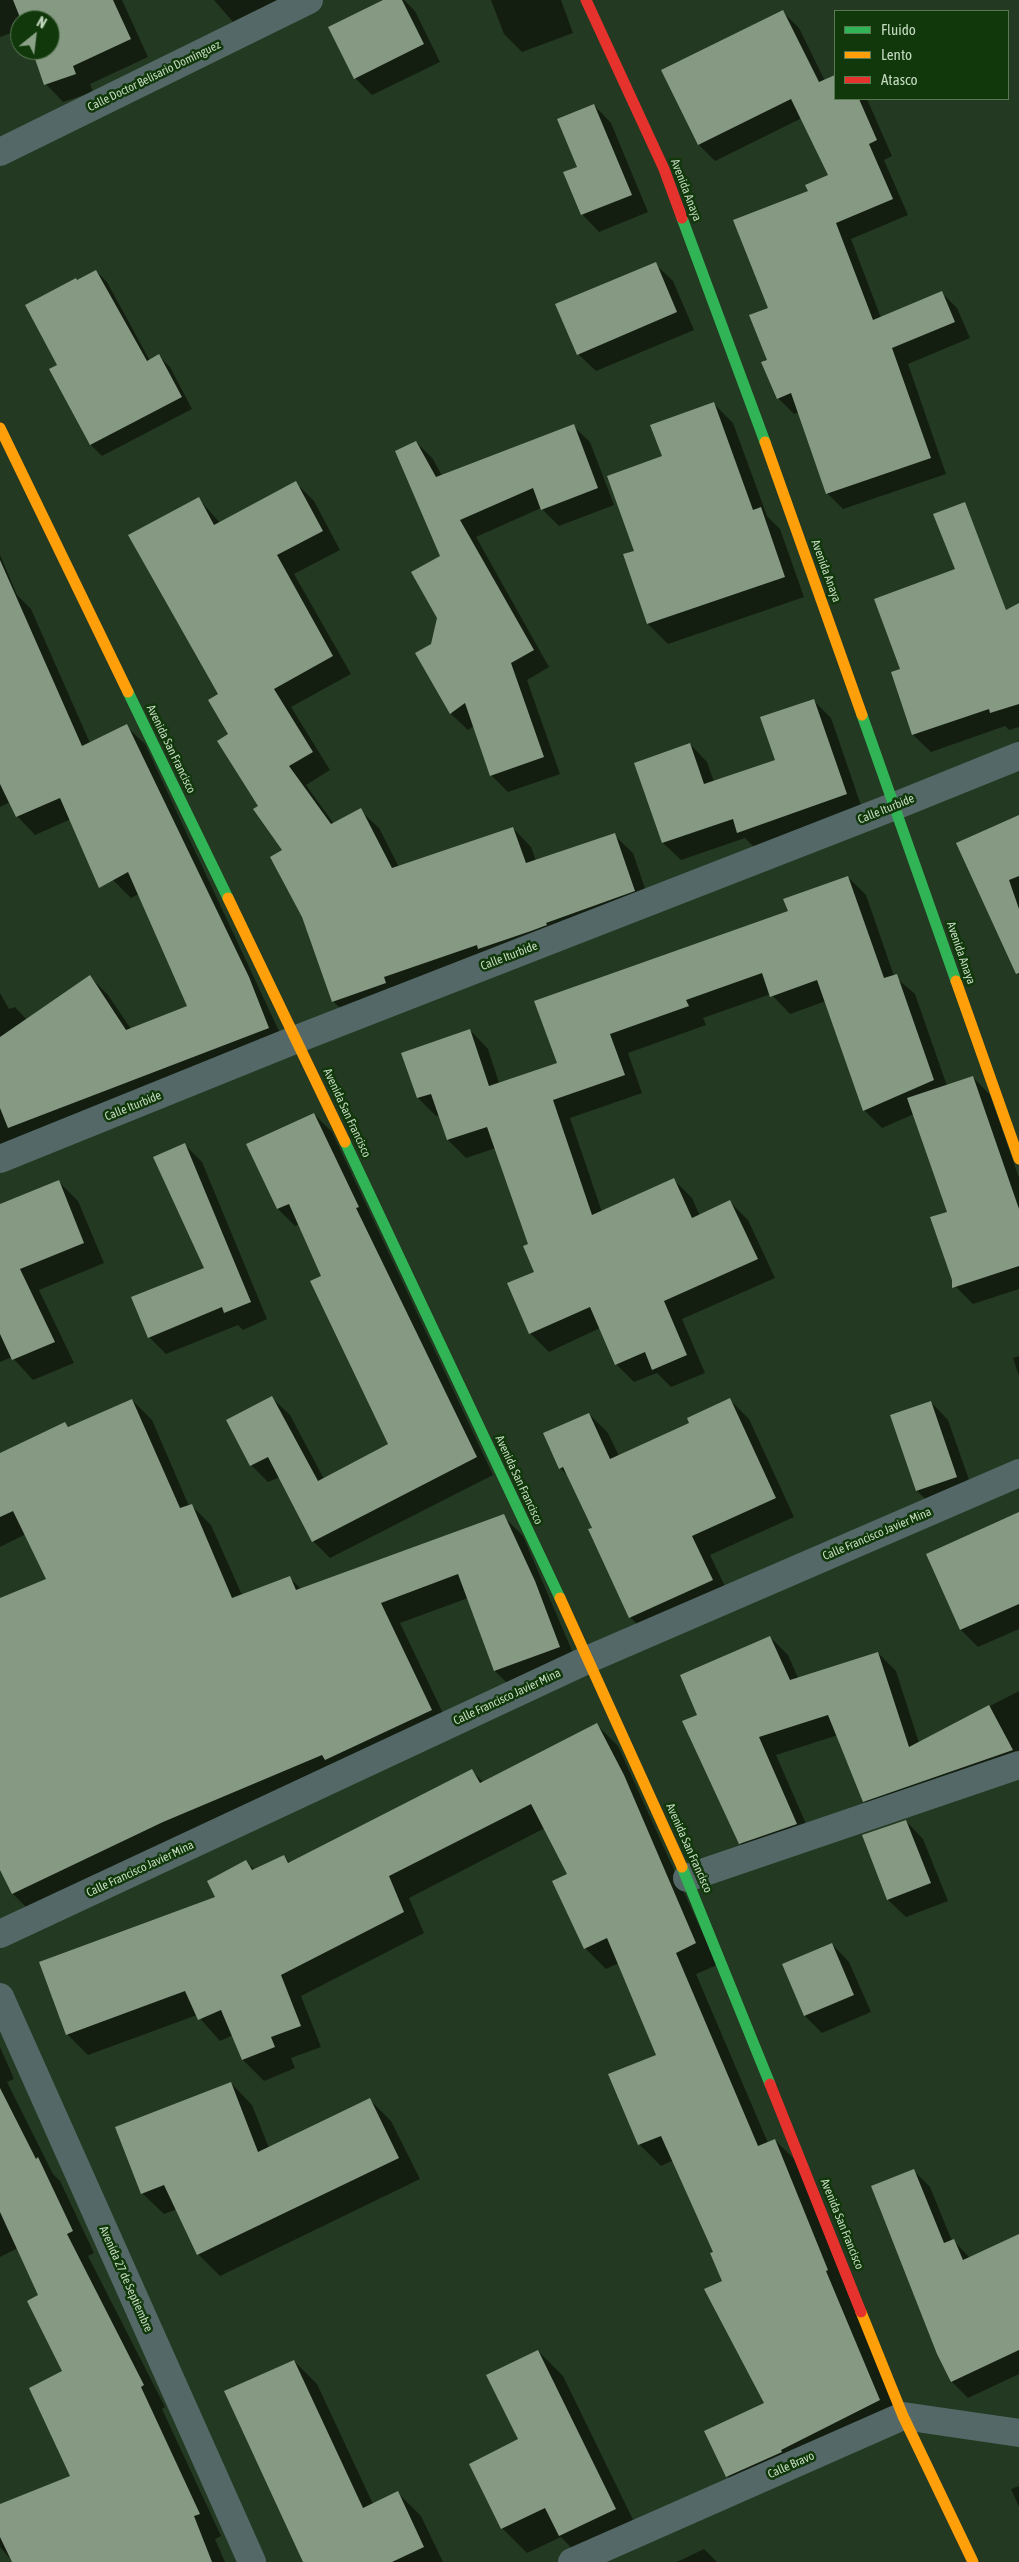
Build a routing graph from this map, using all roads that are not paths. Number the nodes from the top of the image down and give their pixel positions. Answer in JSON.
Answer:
{"nodes":[{"id":1,"x":309,"y":0,"type":"edge"},
{"id":2,"x":586,"y":0,"type":"edge"},
{"id":3,"x":0,"y":152,"type":"edge"},
{"id":4,"x":0,"y":428,"type":"edge"},
{"id":5,"x":1019,"y":756,"type":"edge"},
{"id":6,"x":895,"y":806,"type":"junction"},
{"id":7,"x":297,"y":1039,"type":"junction"},
{"id":8,"x":0,"y":1159,"type":"edge"},
{"id":9,"x":1019,"y":1159,"type":"edge"},
{"id":10,"x":1019,"y":1473,"type":"edge"},
{"id":11,"x":588,"y":1659,"type":"junction"},
{"id":12,"x":1019,"y":1765,"type":"edge"},
{"id":13,"x":687,"y":1878,"type":"junction"},
{"id":14,"x":0,"y":1934,"type":"edge"},
{"id":15,"x":0,"y":1997,"type":"edge"},
{"id":16,"x":903,"y":2416,"type":"junction"},
{"id":17,"x":1019,"y":2433,"type":"edge"},
{"id":18,"x":252,"y":2562,"type":"edge"},
{"id":19,"x":572,"y":2562,"type":"edge"},
{"id":20,"x":973,"y":2562,"type":"edge"}],
"edges":[{"from":1,"to":3,"type":"street","name":"Calle Doctor Belisario Domínguez"},
{"from":2,"to":6,"type":"street","name":"Avenida Anaya"},
{"from":4,"to":7,"type":"street","name":"Avenida San Francisco"},
{"from":5,"to":6,"type":"street","name":"Calle Iturbide"},
{"from":6,"to":7,"type":"street","name":"Calle Iturbide"},
{"from":6,"to":9,"type":"street","name":"Avenida Anaya"},
{"from":7,"to":8,"type":"street","name":"Calle Iturbide"},
{"from":7,"to":11,"type":"street","name":"Avenida San Francisco"},
{"from":10,"to":11,"type":"street","name":"Calle Francisco Javier Mina"},
{"from":11,"to":13,"type":"street","name":"Avenida San Francisco"},
{"from":11,"to":14,"type":"street","name":"Calle Francisco Javier Mina"},
{"from":12,"to":13,"type":"street"},
{"from":13,"to":16,"type":"street","name":"Avenida San Francisco"},
{"from":15,"to":18,"type":"street","name":"Avenida 27 de Septiembre"},
{"from":16,"to":17,"type":"street"},
{"from":16,"to":19,"type":"street","name":"Calle Bravo"},
{"from":16,"to":20,"type":"street","name":"Avenida San Francisco"}]}
